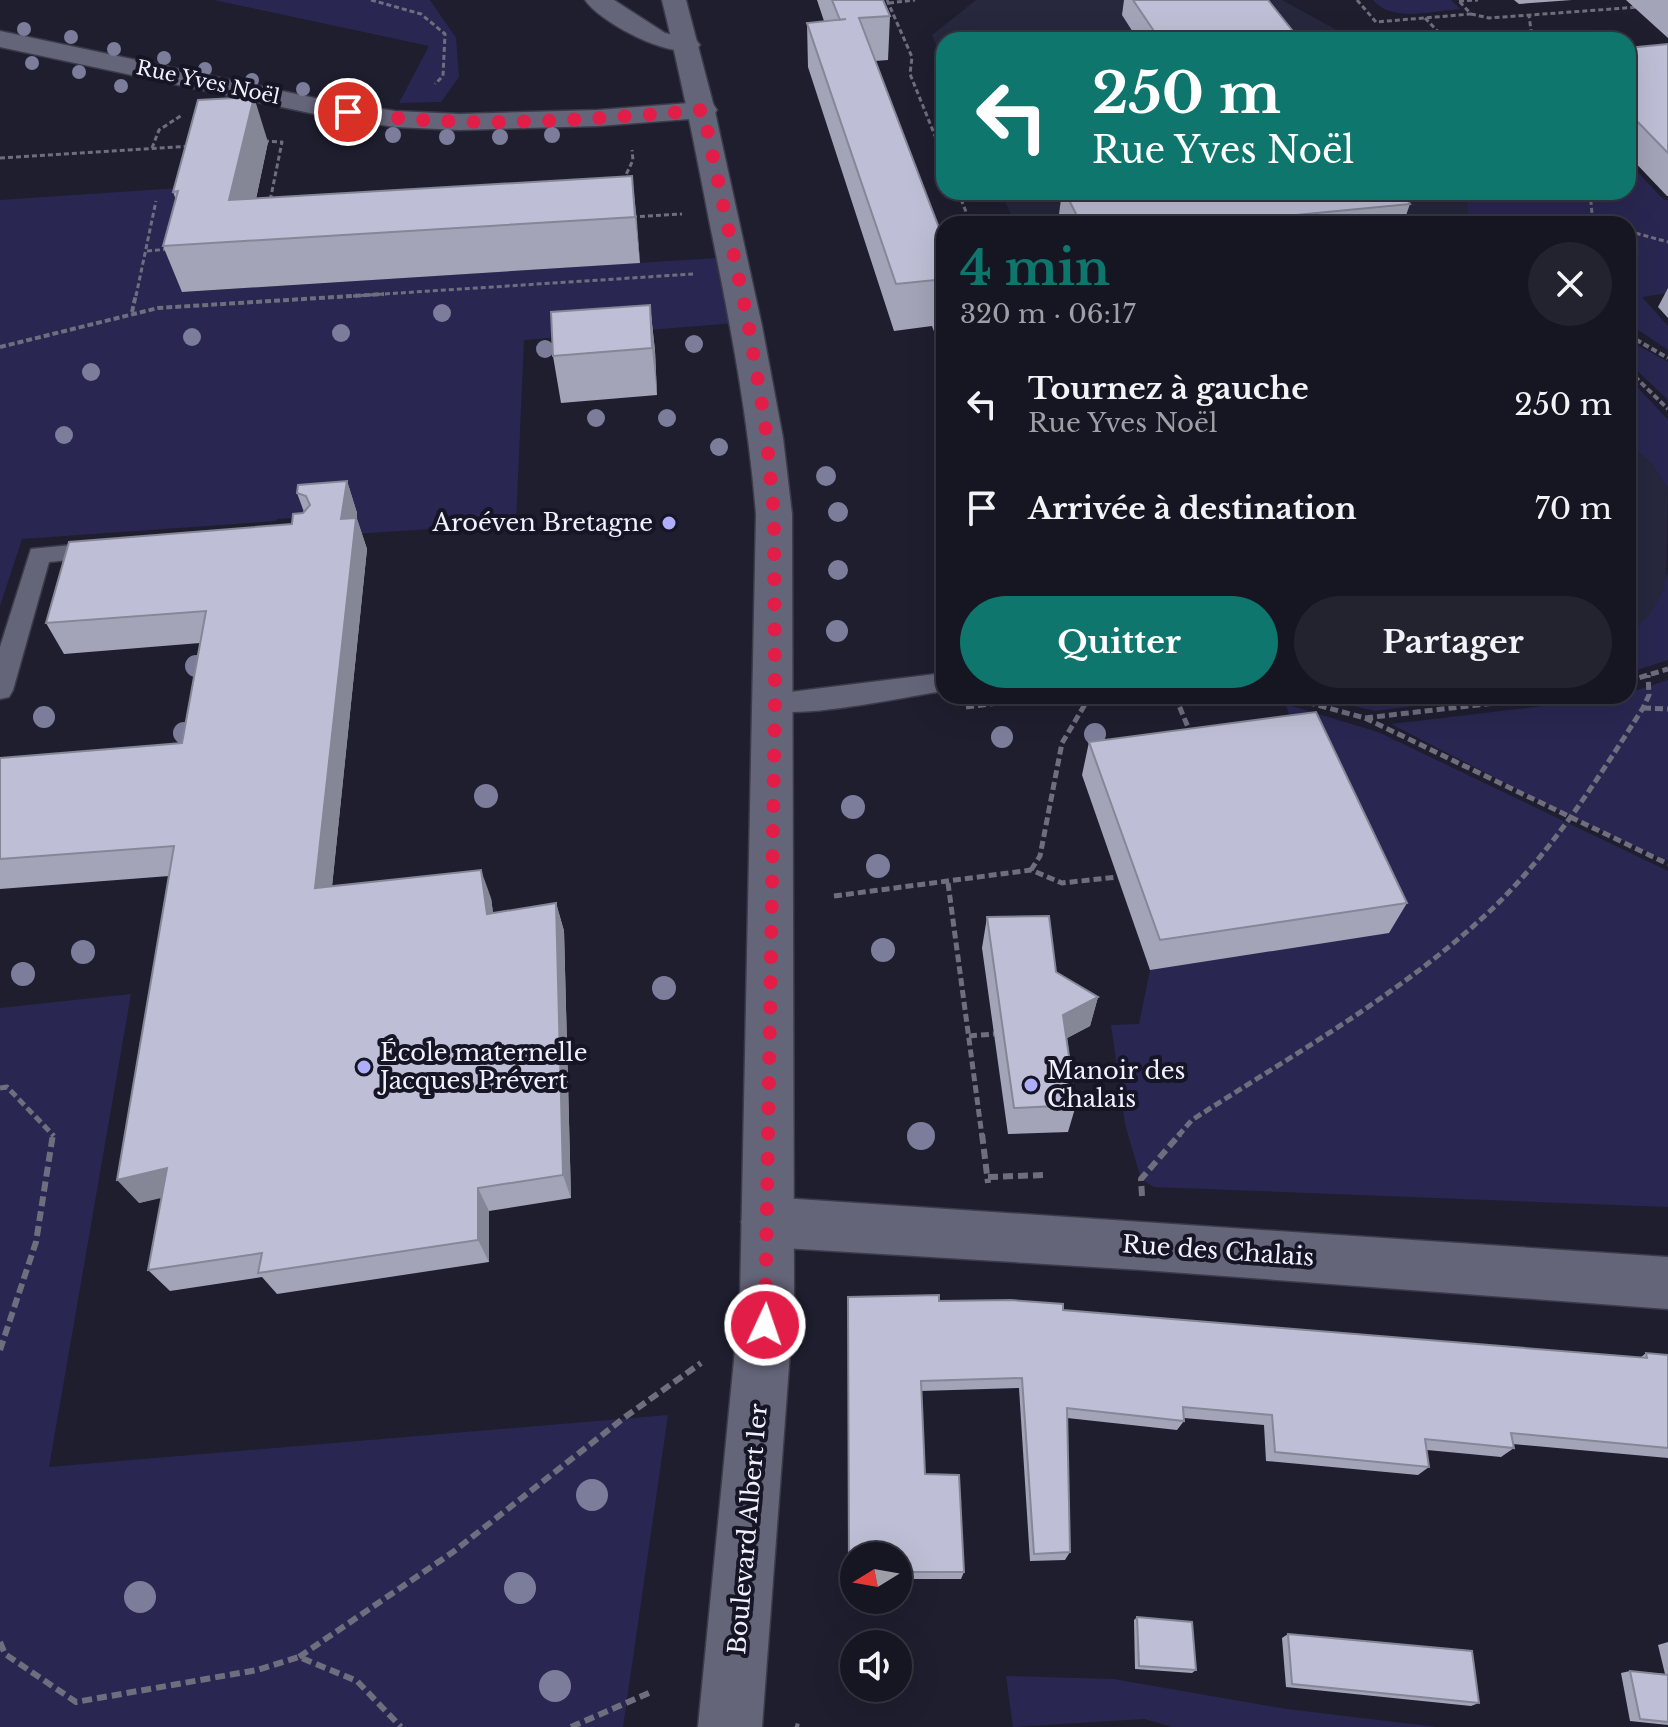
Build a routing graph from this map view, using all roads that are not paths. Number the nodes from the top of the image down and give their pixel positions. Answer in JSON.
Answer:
{"nodes":[{"id":1,"x":597,"y":0,"type":"edge"},
{"id":2,"x":674,"y":0,"type":"edge"},
{"id":3,"x":0,"y":39,"type":"edge"},
{"id":4,"x":687,"y":45,"type":"junction"},
{"id":5,"x":703,"y":110,"type":"junction"},
{"id":6,"x":118,"y":549,"type":"edge"},
{"id":7,"x":936,"y":683,"type":"edge"},
{"id":8,"x":0,"y":690,"type":"edge"},
{"id":9,"x":775,"y":702,"type":"junction"},
{"id":10,"x":767,"y":1222,"type":"junction"},
{"id":11,"x":1668,"y":1283,"type":"edge"},
{"id":12,"x":730,"y":1727,"type":"edge"}],
"edges":[{"from":1,"to":4,"type":"street"},
{"from":2,"to":4,"type":"street","name":"Boulevard Albert 1er"},
{"from":3,"to":5,"type":"street","name":"Rue Yves Noël"},
{"from":4,"to":5,"type":"street","name":"Boulevard Albert 1er"},
{"from":5,"to":9,"type":"street","name":"Boulevard Albert 1er"},
{"from":6,"to":8,"type":"lane"},
{"from":7,"to":9,"type":"lane"},
{"from":9,"to":10,"type":"street","name":"Boulevard Albert 1er"},
{"from":10,"to":11,"type":"street","name":"Rue des Chalais"},
{"from":10,"to":12,"type":"street","name":"Boulevard Albert 1er"}]}
